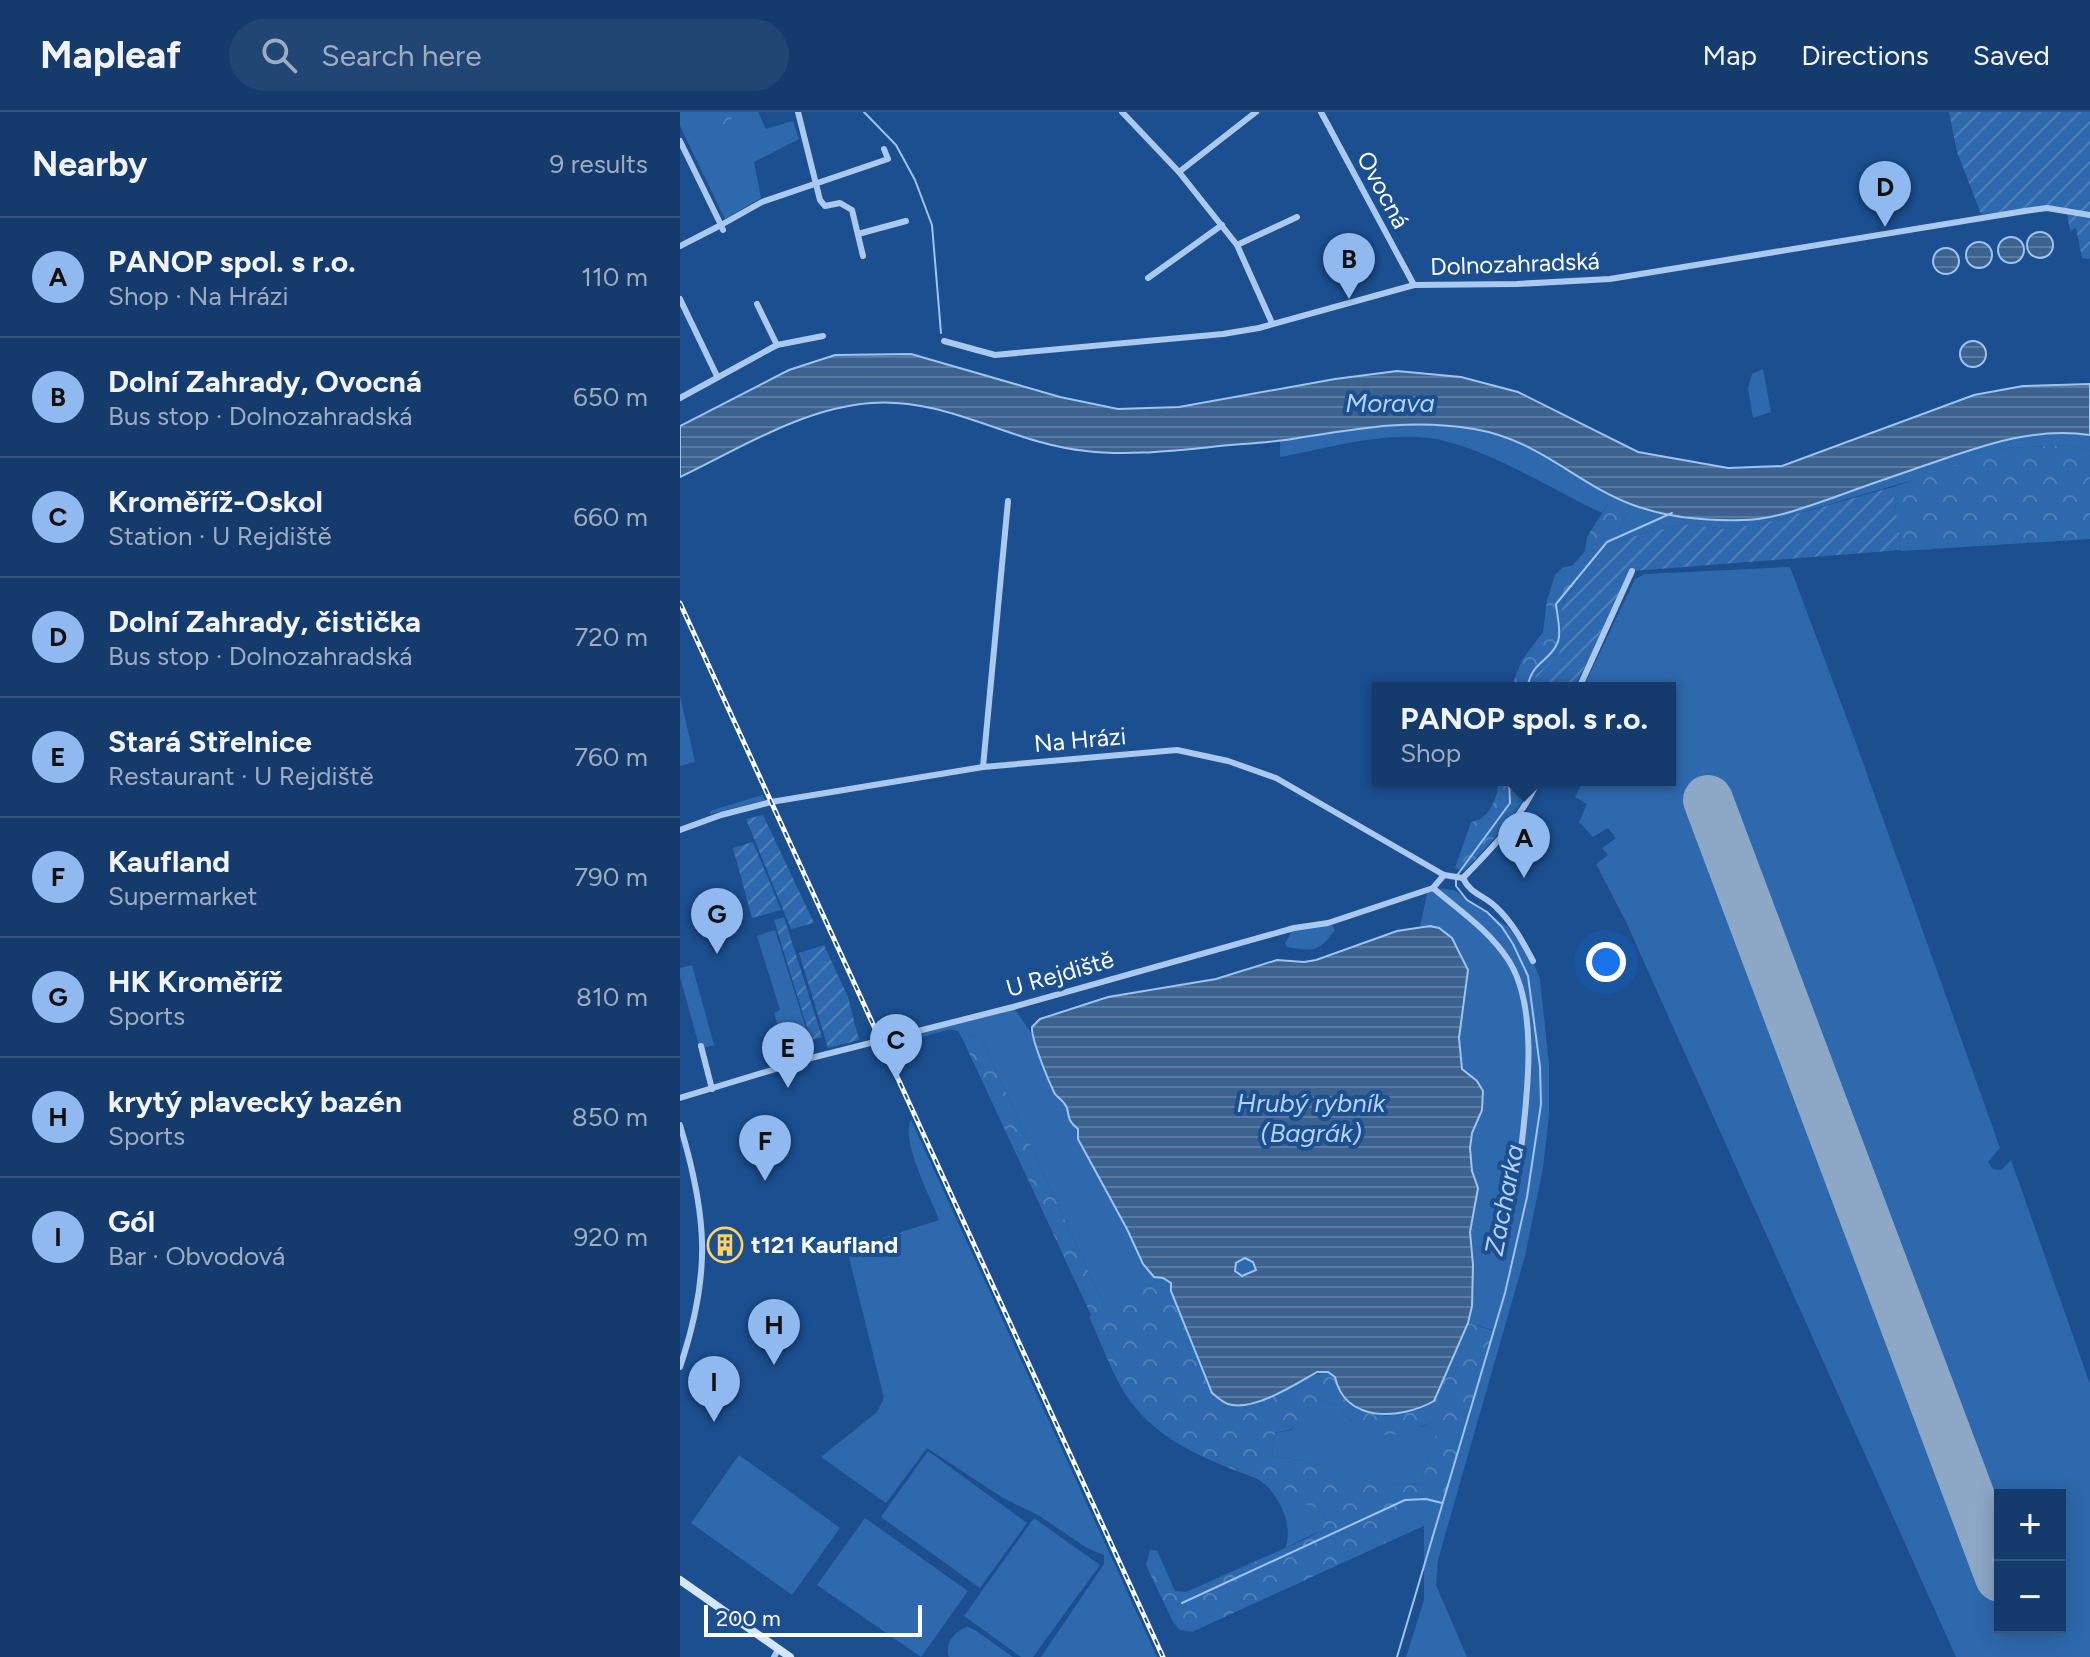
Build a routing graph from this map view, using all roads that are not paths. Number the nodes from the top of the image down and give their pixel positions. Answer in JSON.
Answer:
{"nodes":[{"id":1,"x":798,"y":112,"type":"edge"},
{"id":2,"x":1122,"y":112,"type":"edge"},
{"id":3,"x":1256,"y":112,"type":"edge"},
{"id":4,"x":1321,"y":112,"type":"edge"},
{"id":5,"x":680,"y":141,"type":"edge"},
{"id":6,"x":884,"y":149,"type":"dead end"},
{"id":7,"x":888,"y":159,"type":"junction"},
{"id":8,"x":893,"y":169,"type":"dead end"},
{"id":9,"x":1179,"y":172,"type":"junction"},
{"id":10,"x":817,"y":184,"type":"junction"},
{"id":11,"x":2090,"y":215,"type":"edge"},
{"id":12,"x":1297,"y":217,"type":"dead end"},
{"id":13,"x":906,"y":221,"type":"dead end"},
{"id":14,"x":1222,"y":225,"type":"junction"},
{"id":15,"x":722,"y":227,"type":"junction"},
{"id":16,"x":858,"y":234,"type":"junction"},
{"id":17,"x":1237,"y":245,"type":"junction"},
{"id":18,"x":680,"y":246,"type":"edge"},
{"id":19,"x":863,"y":256,"type":"dead end"},
{"id":20,"x":1148,"y":278,"type":"dead end"},
{"id":21,"x":1414,"y":285,"type":"junction"},
{"id":22,"x":680,"y":299,"type":"edge"},
{"id":23,"x":757,"y":304,"type":"dead end"},
{"id":24,"x":1272,"y":323,"type":"junction"},
{"id":25,"x":823,"y":336,"type":"dead end"},
{"id":26,"x":944,"y":341,"type":"dead end"},
{"id":27,"x":777,"y":345,"type":"junction"},
{"id":28,"x":717,"y":376,"type":"junction"},
{"id":29,"x":680,"y":398,"type":"edge"},
{"id":30,"x":1008,"y":501,"type":"dead end"},
{"id":31,"x":1632,"y":571,"type":"dead end"},
{"id":32,"x":1582,"y":682,"type":"edge"},
{"id":33,"x":983,"y":767,"type":"junction"},
{"id":34,"x":1535,"y":786,"type":"edge"},
{"id":35,"x":680,"y":830,"type":"edge"},
{"id":36,"x":1447,"y":875,"type":"junction"},
{"id":37,"x":1462,"y":878,"type":"junction"},
{"id":38,"x":1433,"y":888,"type":"junction"},
{"id":39,"x":1533,"y":961,"type":"dead end"},
{"id":40,"x":701,"y":1046,"type":"dead end"},
{"id":41,"x":712,"y":1089,"type":"junction"},
{"id":42,"x":680,"y":1098,"type":"edge"},
{"id":43,"x":680,"y":1125,"type":"edge"},
{"id":44,"x":1521,"y":1150,"type":"dead end"},
{"id":45,"x":682,"y":1353,"type":"edge"},
{"id":46,"x":680,"y":1367,"type":"edge"},
{"id":47,"x":680,"y":1580,"type":"edge"},
{"id":48,"x":776,"y":1653,"type":"edge"},
{"id":49,"x":790,"y":1657,"type":"edge"}],
"edges":[{"from":1,"to":10,"type":"street"},
{"from":2,"to":9,"type":"street"},
{"from":3,"to":9,"type":"street"},
{"from":4,"to":21,"type":"street","name":"Ovocná"},
{"from":5,"to":15,"type":"street"},
{"from":6,"to":7,"type":"street"},
{"from":7,"to":8,"type":"street"},
{"from":7,"to":10,"type":"street"},
{"from":9,"to":14,"type":"street"},
{"from":10,"to":15,"type":"street"},
{"from":10,"to":16,"type":"street"},
{"from":11,"to":21,"type":"street","name":"Dolnozahradská"},
{"from":12,"to":17,"type":"street"},
{"from":13,"to":16,"type":"street"},
{"from":14,"to":17,"type":"street"},
{"from":14,"to":20,"type":"street"},
{"from":15,"to":18,"type":"street"},
{"from":16,"to":19,"type":"street"},
{"from":17,"to":24,"type":"street"},
{"from":21,"to":24,"type":"street","name":"Dolnozahradská"},
{"from":22,"to":28,"type":"street"},
{"from":23,"to":27,"type":"street"},
{"from":24,"to":26,"type":"street","name":"Dolnozahradská"},
{"from":25,"to":27,"type":"street"},
{"from":27,"to":28,"type":"street"},
{"from":28,"to":29,"type":"street"},
{"from":30,"to":33,"type":"street"},
{"from":31,"to":32,"type":"street"},
{"from":33,"to":35,"type":"street","name":"Na Hrázi"},
{"from":33,"to":36,"type":"street","name":"Na Hrázi"},
{"from":34,"to":37,"type":"street"},
{"from":36,"to":37,"type":"street","name":"Na Hrázi"},
{"from":36,"to":38,"type":"street"},
{"from":37,"to":39,"type":"street"},
{"from":38,"to":41,"type":"street","name":"U Rejdiště"},
{"from":38,"to":44,"type":"street"},
{"from":40,"to":41,"type":"street"},
{"from":41,"to":42,"type":"street","name":"U Rejdiště"},
{"from":43,"to":45,"type":"street"},
{"from":45,"to":46,"type":"street"},
{"from":47,"to":48,"type":"main road"},
{"from":48,"to":49,"type":"main road"}]}
